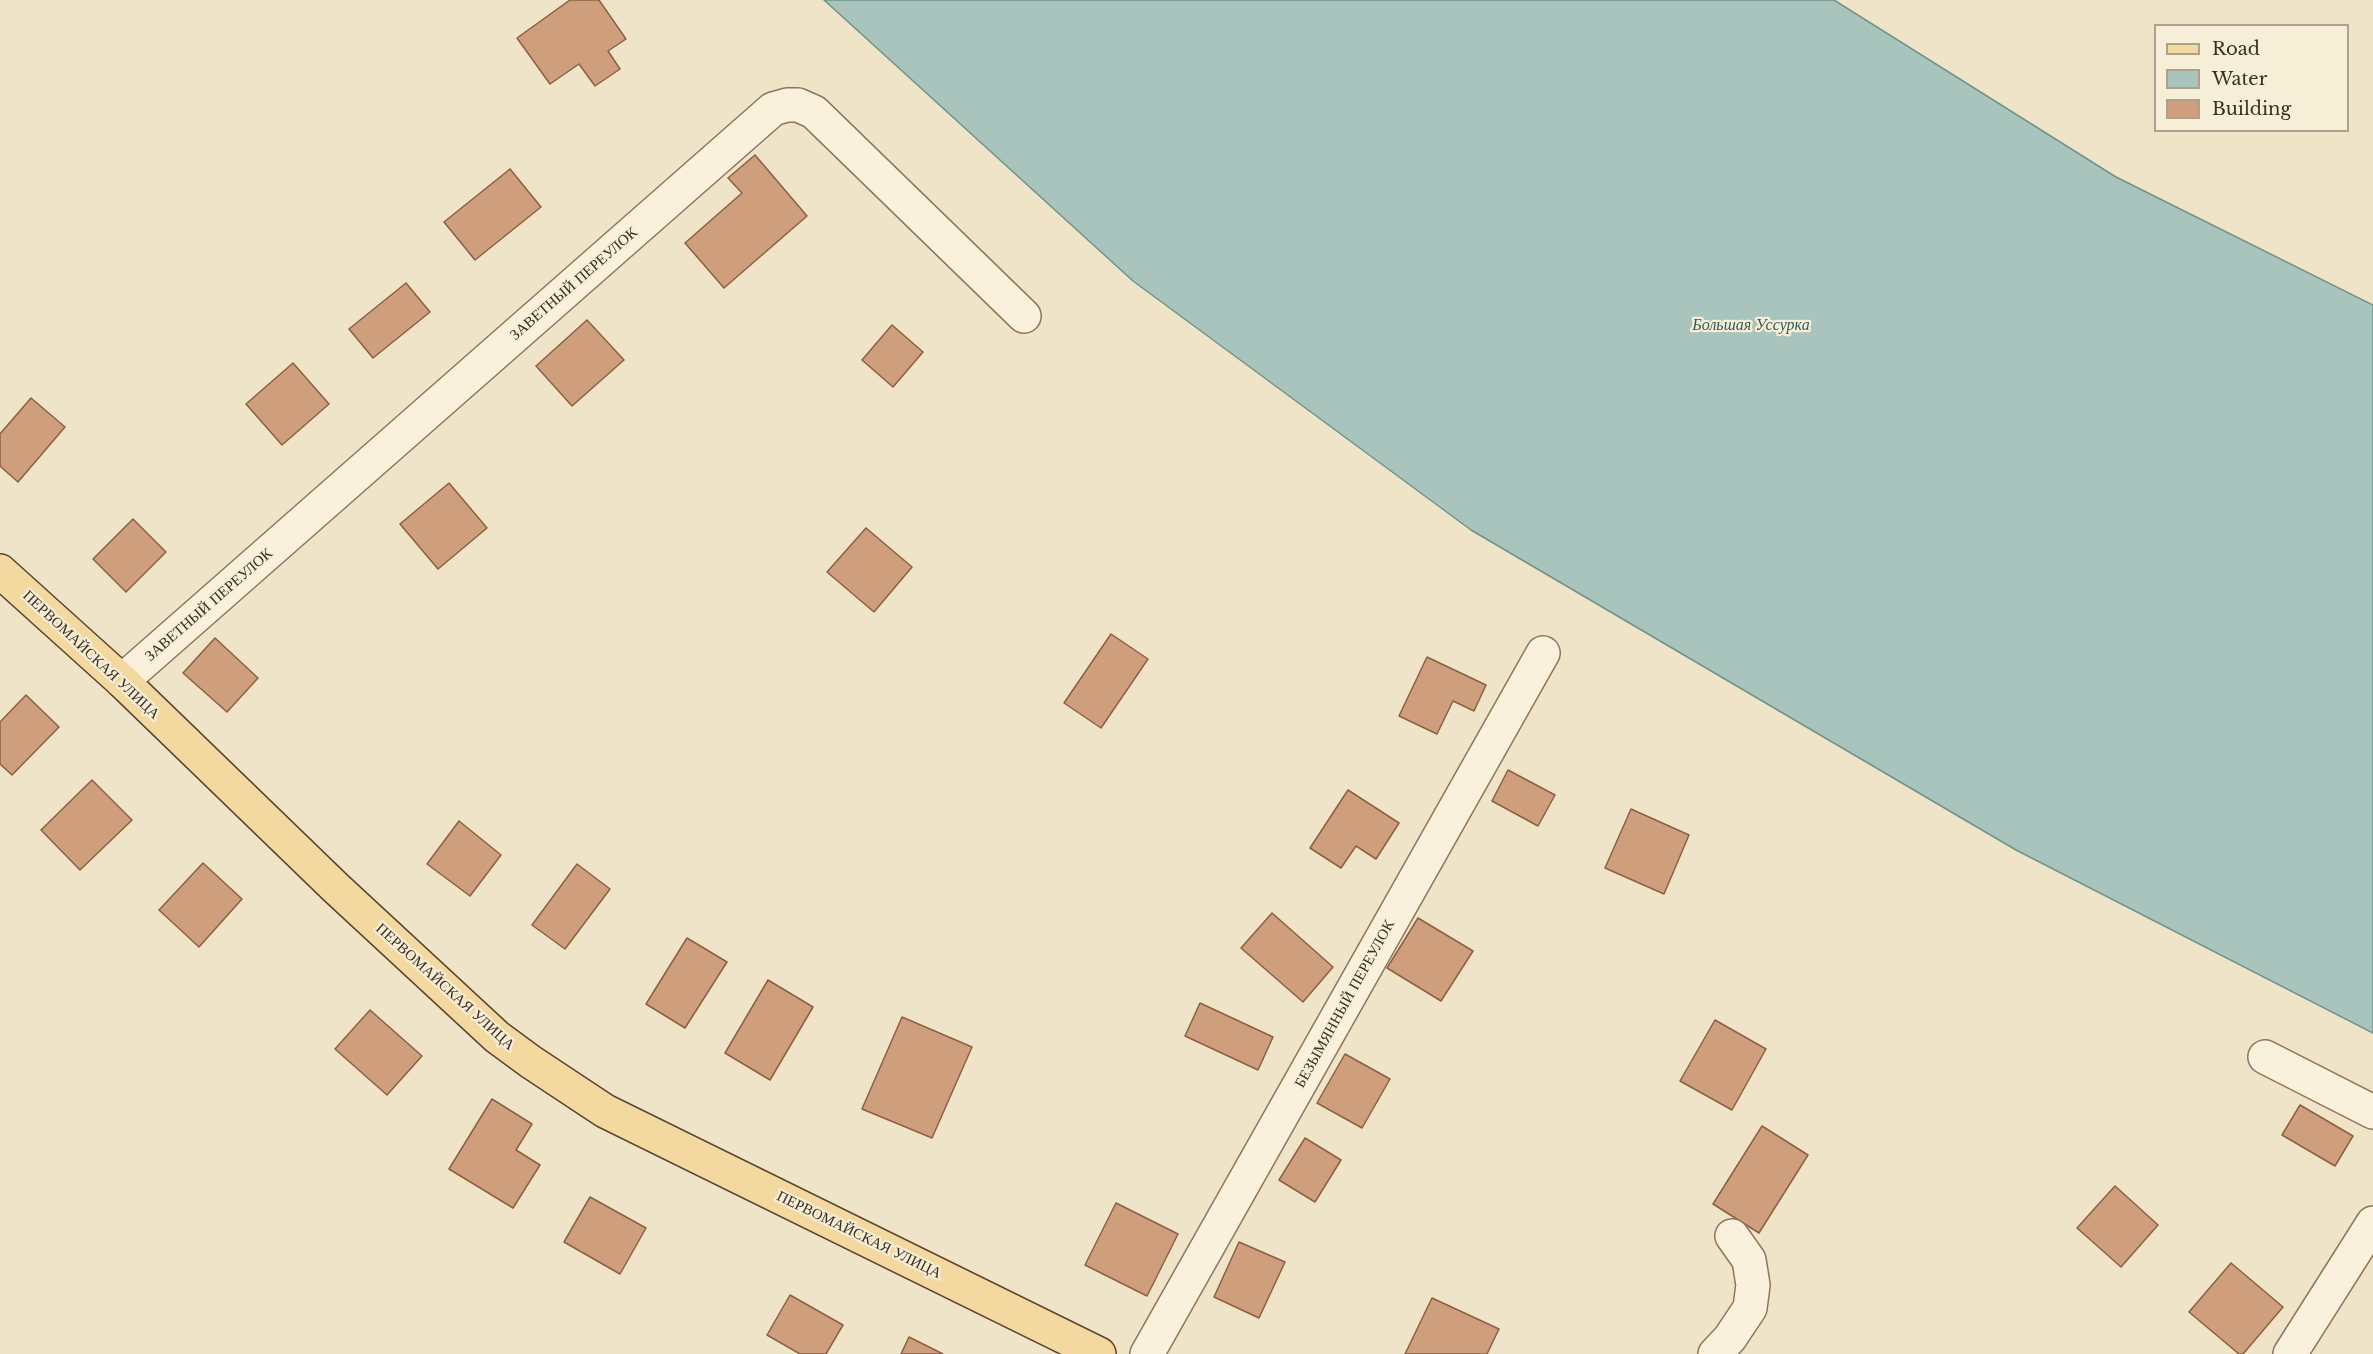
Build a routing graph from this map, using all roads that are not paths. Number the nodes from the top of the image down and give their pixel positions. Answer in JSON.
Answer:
{"nodes":[{"id":1,"x":1024,"y":316,"type":"dead end"},
{"id":2,"x":0,"y":571,"type":"edge"},
{"id":3,"x":1543,"y":653,"type":"dead end"},
{"id":4,"x":122,"y":681,"type":"junction"},
{"id":5,"x":2265,"y":1057,"type":"dead end"},
{"id":6,"x":2373,"y":1112,"type":"edge"},
{"id":7,"x":2373,"y":1222,"type":"edge"},
{"id":8,"x":1732,"y":1236,"type":"dead end"},
{"id":9,"x":1099,"y":1354,"type":"edge"},
{"id":10,"x":1147,"y":1354,"type":"edge"},
{"id":11,"x":1715,"y":1354,"type":"edge"},
{"id":12,"x":2290,"y":1354,"type":"edge"}],
"edges":[{"from":1,"to":4,"type":"lane","name":"ЗАВЕТНЫЙ ПЕРЕУЛОК"},
{"from":2,"to":4,"type":"main road","name":"ПЕРВОМАЙСКАЯ УЛИЦА"},
{"from":3,"to":10,"type":"lane","name":"БЕЗЫМЯННЫЙ ПЕРЕУЛОК"},
{"from":4,"to":9,"type":"main road","name":"ПЕРВОМАЙСКАЯ УЛИЦА"},
{"from":5,"to":6,"type":"lane"},
{"from":7,"to":12,"type":"lane"},
{"from":8,"to":11,"type":"lane"}]}
